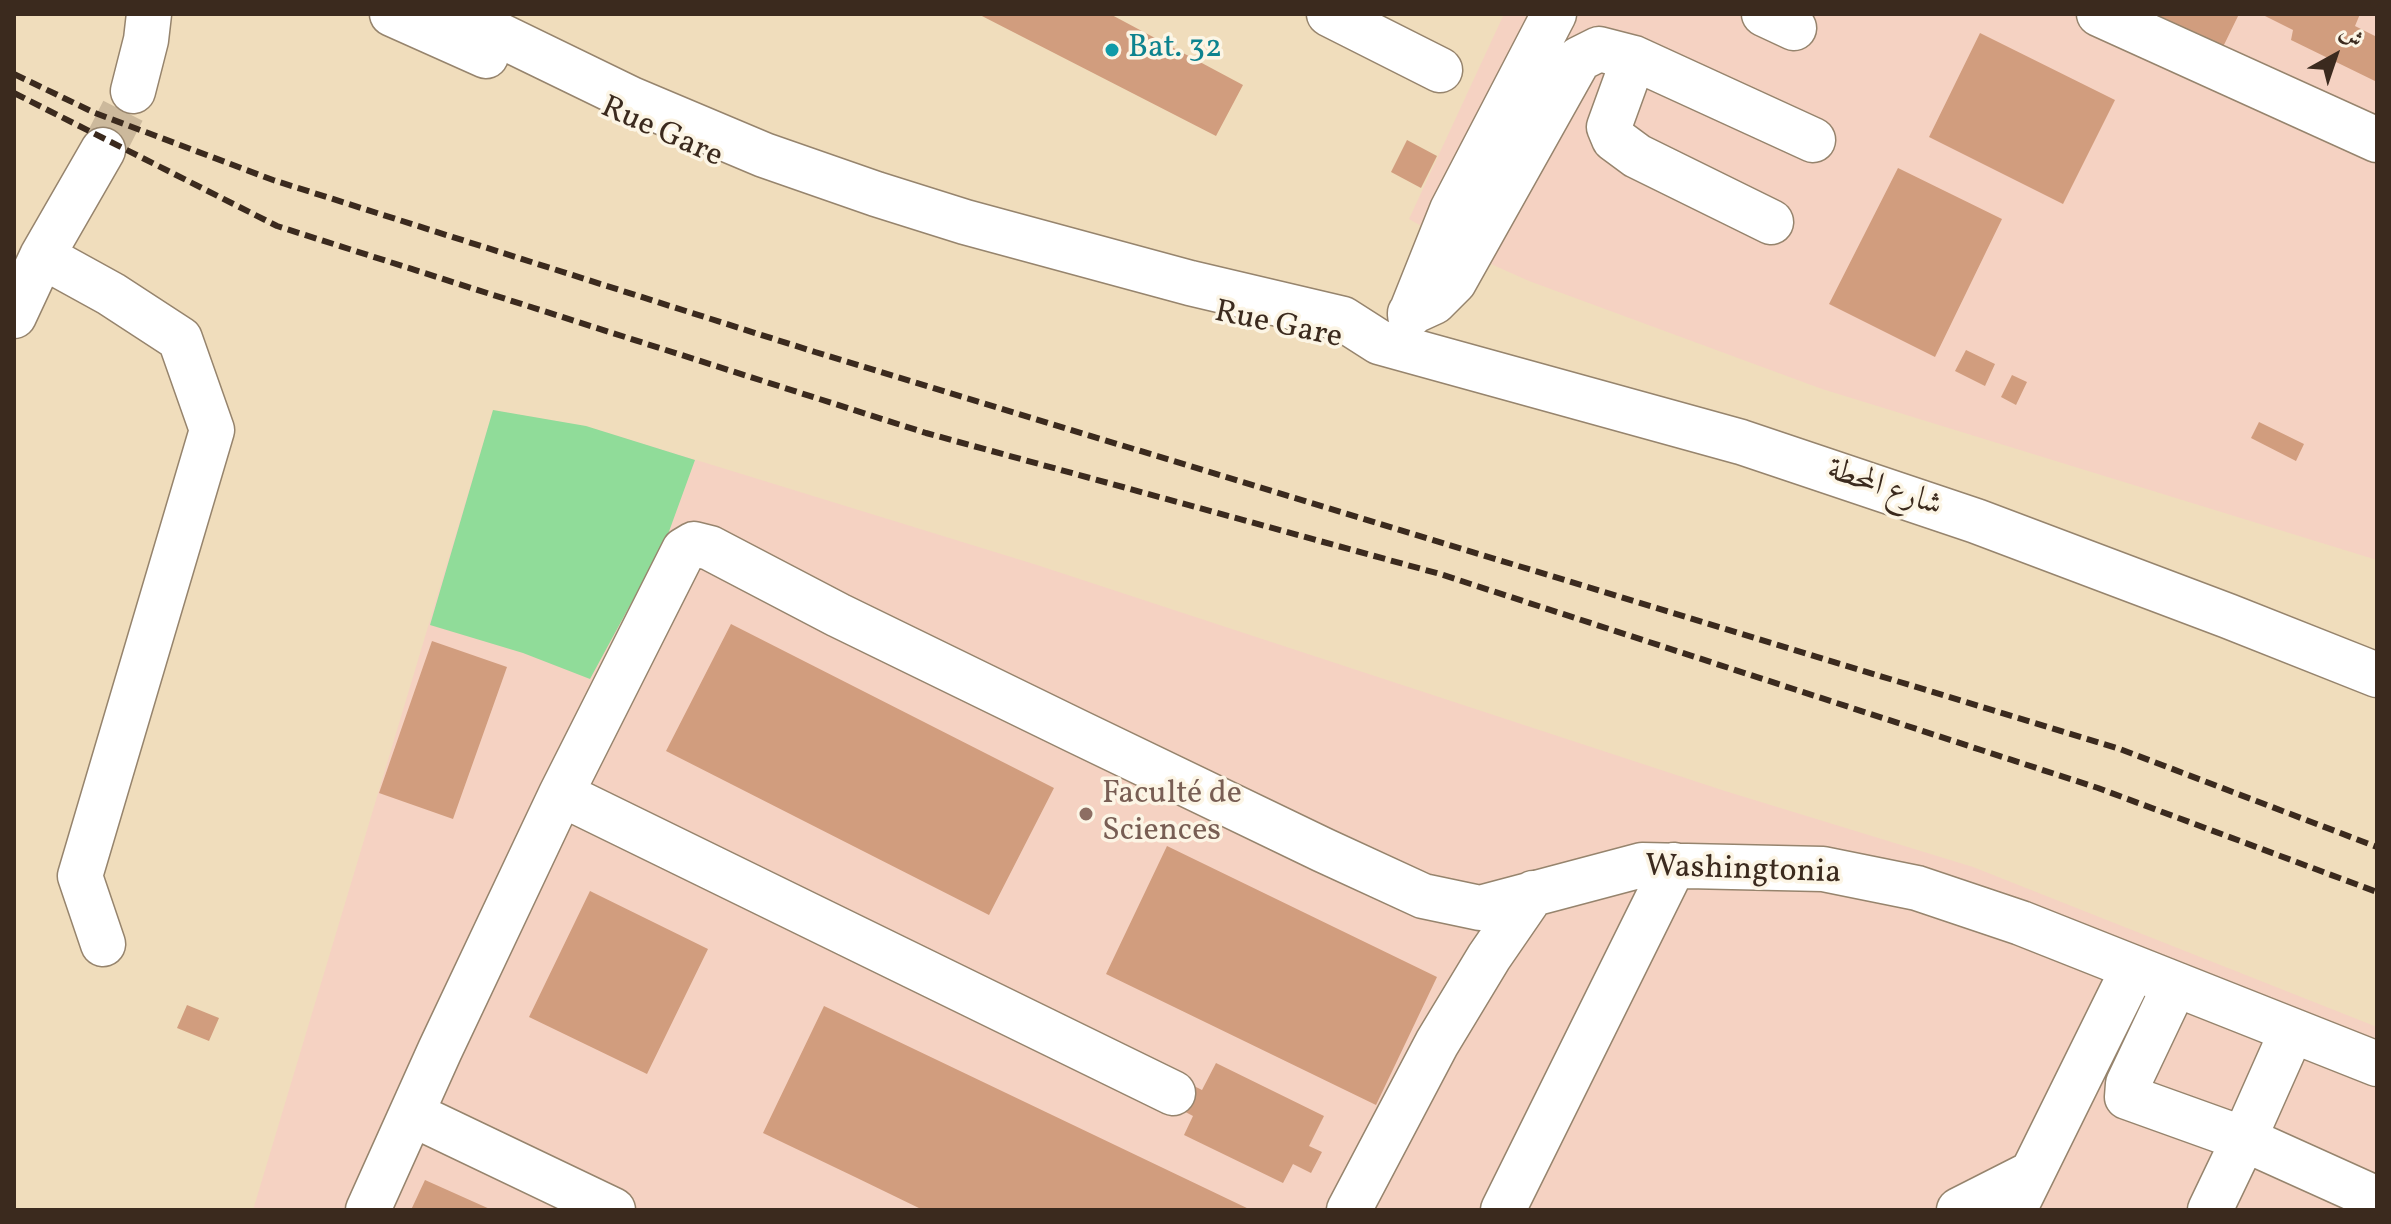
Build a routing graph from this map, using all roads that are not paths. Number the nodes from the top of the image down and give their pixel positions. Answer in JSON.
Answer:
{"nodes":[{"id":1,"x":149,"y":14,"type":"edge"},
{"id":2,"x":392,"y":14,"type":"edge"},
{"id":3,"x":456,"y":14,"type":"edge"},
{"id":4,"x":1329,"y":14,"type":"edge"},
{"id":5,"x":1554,"y":14,"type":"edge"},
{"id":6,"x":2099,"y":14,"type":"edge"},
{"id":7,"x":1634,"y":58,"type":"junction"},
{"id":8,"x":1440,"y":70,"type":"dead end"},
{"id":9,"x":133,"y":91,"type":"tunnel mouth"},
{"id":10,"x":1813,"y":140,"type":"dead end"},
{"id":11,"x":2377,"y":140,"type":"edge"},
{"id":12,"x":103,"y":150,"type":"tunnel mouth"},
{"id":13,"x":1771,"y":222,"type":"dead end"},
{"id":14,"x":42,"y":256,"type":"junction"},
{"id":15,"x":14,"y":316,"type":"edge"},
{"id":16,"x":1397,"y":335,"type":"junction"},
{"id":17,"x":2377,"y":675,"type":"edge"},
{"id":18,"x":561,"y":794,"type":"junction"},
{"id":19,"x":1674,"y":865,"type":"junction"},
{"id":20,"x":1533,"y":893,"type":"junction"},
{"id":21,"x":103,"y":944,"type":"dead end"},
{"id":22,"x":2133,"y":969,"type":"junction"},
{"id":23,"x":2175,"y":985,"type":"junction"},
{"id":24,"x":2292,"y":1031,"type":"junction"},
{"id":25,"x":2377,"y":1064,"type":"edge"},
{"id":26,"x":1173,"y":1093,"type":"dead end"},
{"id":27,"x":412,"y":1114,"type":"junction"},
{"id":28,"x":2244,"y":1139,"type":"junction"},
{"id":29,"x":2023,"y":1192,"type":"edge"},
{"id":30,"x":2377,"y":1199,"type":"edge"},
{"id":31,"x":368,"y":1210,"type":"edge"},
{"id":32,"x":613,"y":1210,"type":"edge"},
{"id":33,"x":1349,"y":1210,"type":"edge"},
{"id":34,"x":1503,"y":1210,"type":"edge"},
{"id":35,"x":1959,"y":1210,"type":"edge"},
{"id":36,"x":2210,"y":1210,"type":"edge"}],
"edges":[{"from":1,"to":9,"type":"main road"},
{"from":2,"to":16,"type":"main road","name":"Rue Gare"},
{"from":3,"to":16,"type":"main road","name":"Rue Gare"},
{"from":4,"to":8,"type":"main road"},
{"from":5,"to":16,"type":"main road"},
{"from":6,"to":11,"type":"main road"},
{"from":7,"to":10,"type":"main road"},
{"from":7,"to":13,"type":"main road"},
{"from":7,"to":16,"type":"main road"},
{"from":12,"to":14,"type":"main road"},
{"from":14,"to":15,"type":"main road"},
{"from":14,"to":21,"type":"main road"},
{"from":16,"to":17,"type":"main road","name":"شارع المحطة"},
{"from":18,"to":20,"type":"main road","name":"Washingtonia"},
{"from":18,"to":26,"type":"main road"},
{"from":18,"to":27,"type":"main road"},
{"from":19,"to":20,"type":"main road","name":"Washingtonia"},
{"from":19,"to":22,"type":"main road","name":"Washingtonia"},
{"from":19,"to":34,"type":"main road"},
{"from":20,"to":33,"type":"main road"},
{"from":22,"to":23,"type":"main road","name":"Washingtonia"},
{"from":22,"to":29,"type":"main road"},
{"from":23,"to":24,"type":"main road","name":"Washingtonia"},
{"from":23,"to":28,"type":"main road"},
{"from":24,"to":25,"type":"main road","name":"Washingtonia"},
{"from":24,"to":28,"type":"main road"},
{"from":27,"to":31,"type":"main road"},
{"from":27,"to":32,"type":"main road"},
{"from":28,"to":30,"type":"main road"},
{"from":28,"to":36,"type":"main road"},
{"from":29,"to":35,"type":"main road"}]}
